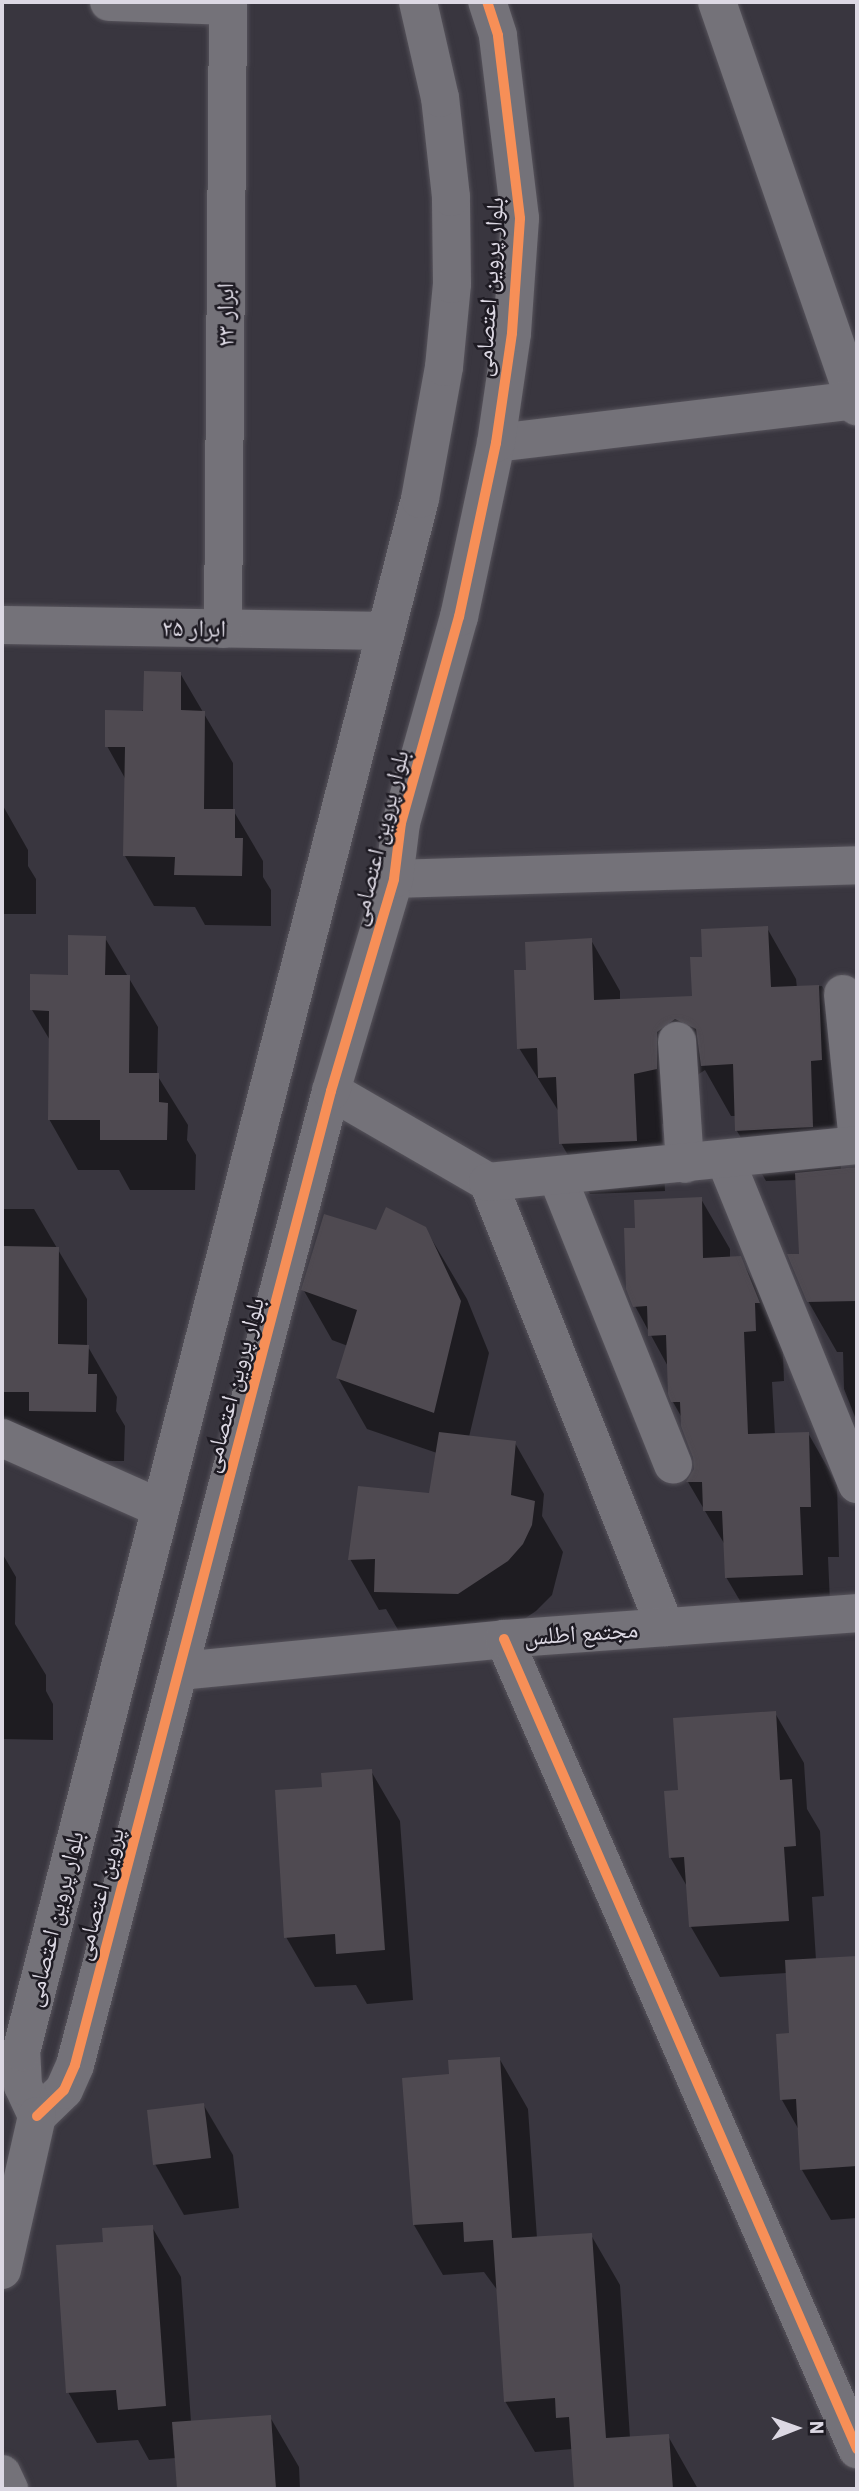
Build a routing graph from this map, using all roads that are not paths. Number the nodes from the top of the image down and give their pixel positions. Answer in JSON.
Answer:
{"nodes":[{"id":1,"x":110,"y":2,"type":"edge"},
{"id":2,"x":418,"y":2,"type":"edge"},
{"id":3,"x":487,"y":2,"type":"edge"},
{"id":4,"x":717,"y":2,"type":"edge"},
{"id":5,"x":228,"y":4,"type":"edge"},
{"id":6,"x":856,"y":403,"type":"edge"},
{"id":7,"x":496,"y":443,"type":"junction"},
{"id":8,"x":2,"y":625,"type":"edge"},
{"id":9,"x":223,"y":629,"type":"junction"},
{"id":10,"x":386,"y":631,"type":"junction"},
{"id":11,"x":857,"y":865,"type":"edge"},
{"id":12,"x":394,"y":879,"type":"junction"},
{"id":13,"x":844,"y":994,"type":"dead end"},
{"id":14,"x":677,"y":1041,"type":"dead end"},
{"id":15,"x":331,"y":1091,"type":"junction"},
{"id":16,"x":857,"y":1133,"type":"edge"},
{"id":17,"x":857,"y":1145,"type":"edge"},
{"id":18,"x":725,"y":1159,"type":"junction"},
{"id":19,"x":685,"y":1164,"type":"junction"},
{"id":20,"x":557,"y":1176,"type":"junction"},
{"id":21,"x":488,"y":1182,"type":"junction"},
{"id":22,"x":2,"y":1438,"type":"edge"},
{"id":23,"x":673,"y":1465,"type":"dead end"},
{"id":24,"x":857,"y":1484,"type":"edge"},
{"id":25,"x":160,"y":1508,"type":"junction"},
{"id":26,"x":857,"y":1613,"type":"edge"},
{"id":27,"x":665,"y":1627,"type":"junction"},
{"id":28,"x":504,"y":1639,"type":"junction"},
{"id":29,"x":180,"y":1671,"type":"junction"},
{"id":30,"x":37,"y":2116,"type":"junction"},
{"id":31,"x":2,"y":2270,"type":"edge"},
{"id":32,"x":857,"y":2449,"type":"edge"},
{"id":33,"x":2,"y":2473,"type":"edge"},
{"id":34,"x":9,"y":2489,"type":"edge"}],
"edges":[{"from":1,"to":5,"type":"street"},
{"from":2,"to":10,"type":"street","name":"بلوار پروین اعتصامی"},
{"from":3,"to":7,"type":"street","name":"بلوار پروین اعتصامی"},
{"from":4,"to":6,"type":"street"},
{"from":5,"to":9,"type":"street","name":"ابرار ۲۳"},
{"from":6,"to":7,"type":"street"},
{"from":7,"to":12,"type":"street","name":"بلوار پروین اعتصامی"},
{"from":8,"to":9,"type":"street","name":"ابرار ۲۵"},
{"from":9,"to":10,"type":"street","name":"ابرار ۲۵"},
{"from":10,"to":25,"type":"street","name":"بلوار پروین اعتصامی"},
{"from":11,"to":12,"type":"street"},
{"from":12,"to":15,"type":"street","name":"بلوار پروین اعتصامی"},
{"from":13,"to":16,"type":"street"},
{"from":14,"to":19,"type":"street"},
{"from":15,"to":21,"type":"street"},
{"from":15,"to":29,"type":"street","name":"بلوار پروین اعتصامی"},
{"from":17,"to":18,"type":"street"},
{"from":18,"to":19,"type":"street"},
{"from":18,"to":24,"type":"street"},
{"from":19,"to":20,"type":"street"},
{"from":20,"to":21,"type":"street"},
{"from":20,"to":23,"type":"street"},
{"from":21,"to":27,"type":"street"},
{"from":22,"to":25,"type":"street"},
{"from":25,"to":30,"type":"street","name":"بلوار پروین اعتصامی"},
{"from":26,"to":27,"type":"street","name":"مجتمع اطلس"},
{"from":27,"to":28,"type":"street","name":"مجتمع اطلس"},
{"from":28,"to":29,"type":"street","name":"مجتمع اطلس"},
{"from":28,"to":32,"type":"street"},
{"from":29,"to":30,"type":"street","name":"پروین اعتصامی"},
{"from":30,"to":31,"type":"street"},
{"from":33,"to":34,"type":"street"}]}
